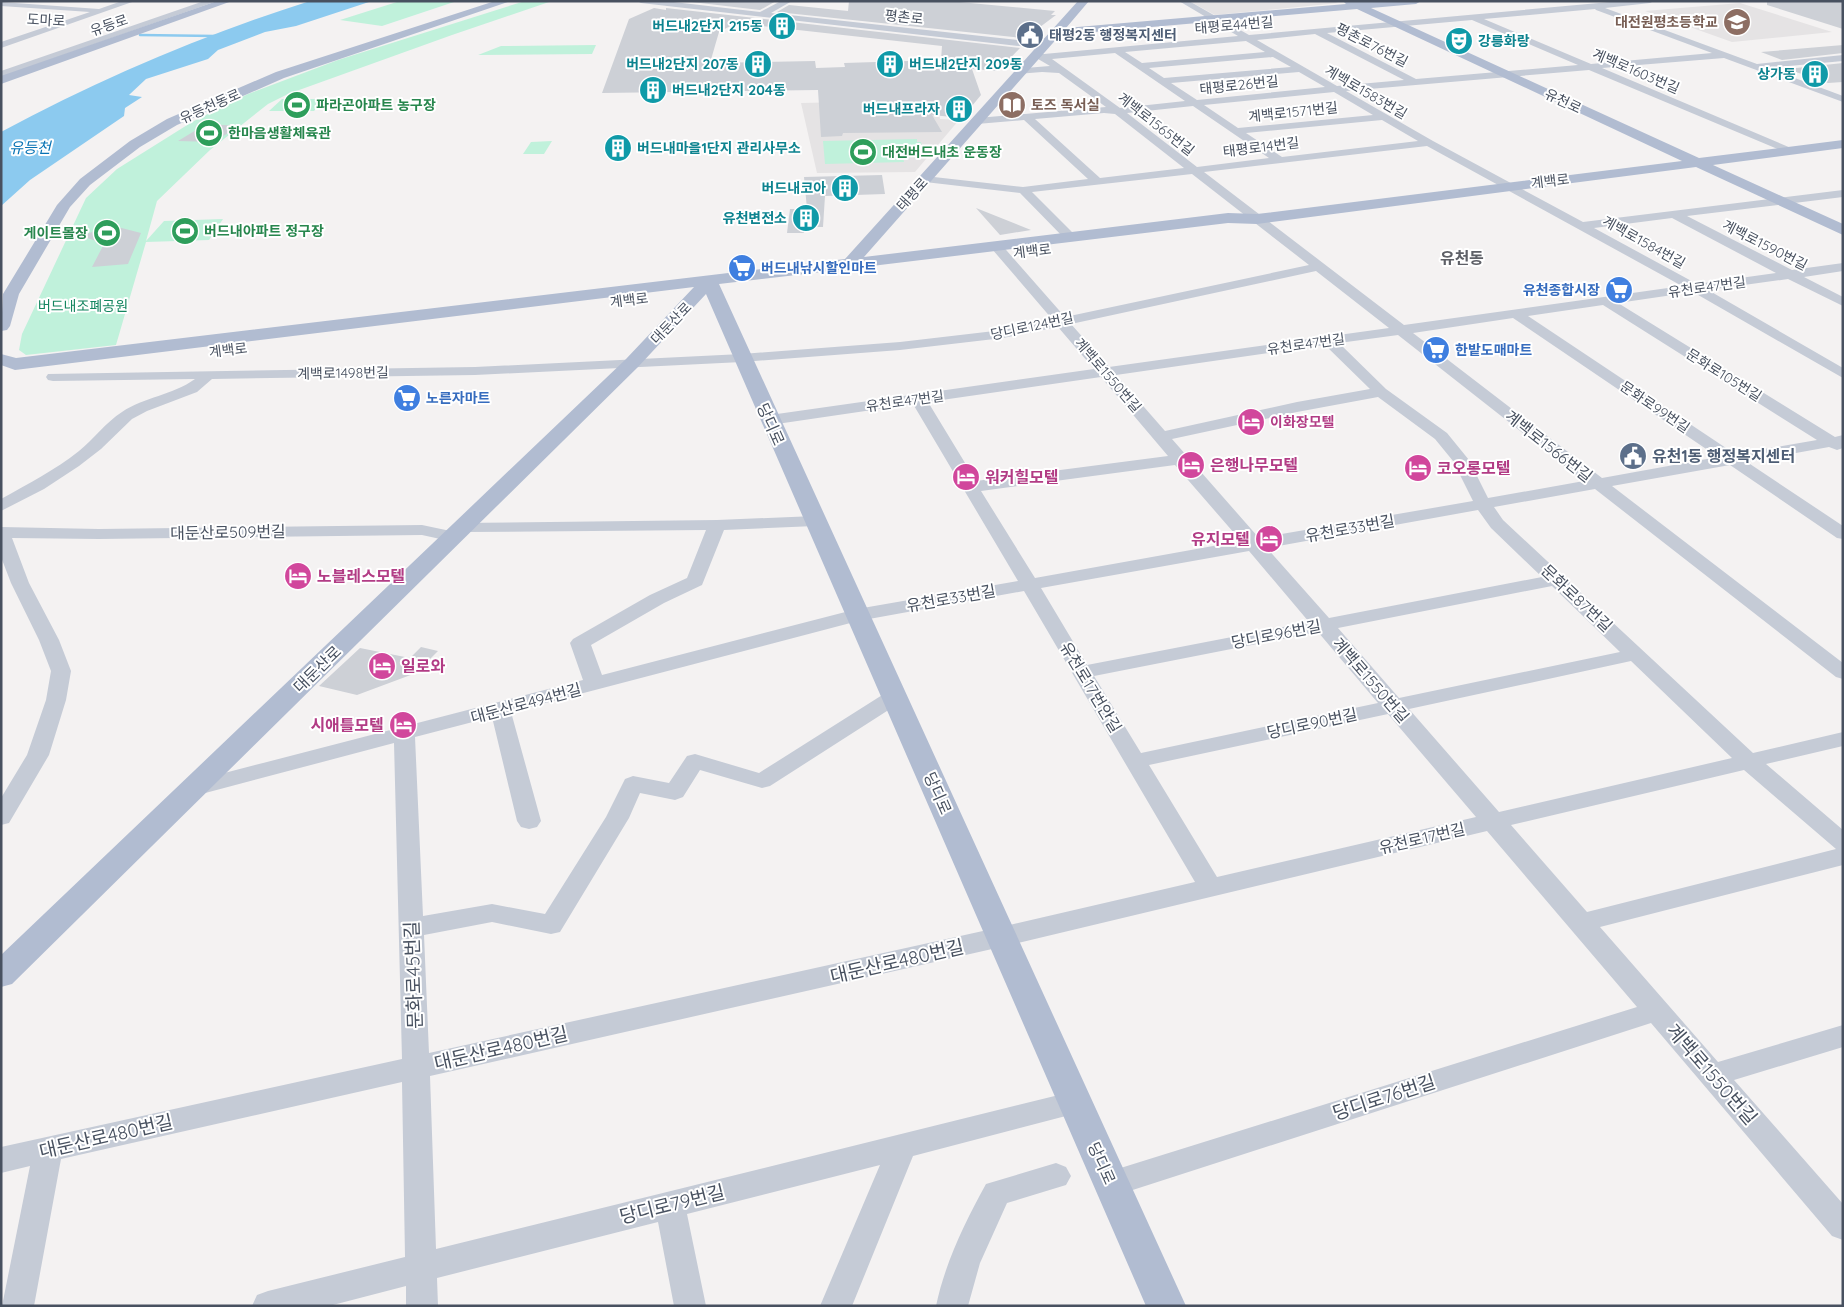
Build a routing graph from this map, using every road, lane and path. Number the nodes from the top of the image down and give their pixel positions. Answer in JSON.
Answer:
{"nodes":[{"id":1,"x":131,"y":1,"type":"edge"},
{"id":2,"x":213,"y":1,"type":"edge"},
{"id":3,"x":506,"y":1,"type":"edge"},
{"id":4,"x":641,"y":1,"type":"edge"},
{"id":5,"x":788,"y":1,"type":"edge"},
{"id":6,"x":1084,"y":1,"type":"edge"},
{"id":7,"x":1183,"y":1,"type":"edge"},
{"id":8,"x":1416,"y":1,"type":"edge"},
{"id":9,"x":1650,"y":1,"type":"edge"},
{"id":10,"x":1623,"y":2,"type":"edge"},
{"id":11,"x":232,"y":3,"type":"edge"},
{"id":12,"x":1,"y":4,"type":"edge"},
{"id":13,"x":1354,"y":4,"type":"edge"},
{"id":14,"x":486,"y":5,"type":"edge"},
{"id":15,"x":1592,"y":6,"type":"junction"},
{"id":16,"x":105,"y":10,"type":"junction"},
{"id":17,"x":760,"y":14,"type":"junction"},
{"id":18,"x":1473,"y":17,"type":"junction"},
{"id":19,"x":1214,"y":19,"type":"junction"},
{"id":20,"x":1065,"y":22,"type":"junction"},
{"id":21,"x":1397,"y":24,"type":"junction"},
{"id":22,"x":1102,"y":28,"type":"junction"},
{"id":23,"x":10,"y":32,"type":"dead end"},
{"id":24,"x":1056,"y":32,"type":"junction"},
{"id":25,"x":1317,"y":32,"type":"junction"},
{"id":26,"x":37,"y":33,"type":"junction"},
{"id":27,"x":67,"y":35,"type":"dead end"},
{"id":28,"x":86,"y":36,"type":"dead end"},
{"id":29,"x":106,"y":37,"type":"junction"},
{"id":30,"x":118,"y":38,"type":"junction"},
{"id":31,"x":1244,"y":38,"type":"junction"},
{"id":32,"x":1046,"y":44,"type":"junction"},
{"id":33,"x":1,"y":45,"type":"edge"},
{"id":34,"x":1116,"y":50,"type":"junction"},
{"id":35,"x":1272,"y":54,"type":"junction"},
{"id":36,"x":1040,"y":55,"type":"junction"},
{"id":37,"x":1723,"y":55,"type":"junction"},
{"id":38,"x":1843,"y":58,"type":"edge"},
{"id":39,"x":1140,"y":66,"type":"junction"},
{"id":40,"x":1590,"y":66,"type":"junction"},
{"id":41,"x":1756,"y":67,"type":"junction"},
{"id":42,"x":1299,"y":69,"type":"junction"},
{"id":43,"x":1063,"y":71,"type":"junction"},
{"id":44,"x":1020,"y":72,"type":"junction"},
{"id":45,"x":1,"y":74,"type":"edge"},
{"id":46,"x":1504,"y":74,"type":"junction"},
{"id":47,"x":1,"y":80,"type":"edge"},
{"id":48,"x":1162,"y":81,"type":"junction"},
{"id":49,"x":1415,"y":82,"type":"junction"},
{"id":50,"x":1334,"y":89,"type":"junction"},
{"id":51,"x":1843,"y":99,"type":"edge"},
{"id":52,"x":1193,"y":103,"type":"junction"},
{"id":53,"x":1118,"y":111,"type":"junction"},
{"id":54,"x":1027,"y":117,"type":"junction"},
{"id":55,"x":1382,"y":117,"type":"junction"},
{"id":56,"x":977,"y":121,"type":"junction"},
{"id":57,"x":1236,"y":131,"type":"junction"},
{"id":58,"x":1429,"y":143,"type":"junction"},
{"id":59,"x":1843,"y":144,"type":"edge"},
{"id":60,"x":1788,"y":150,"type":"junction"},
{"id":61,"x":1279,"y":160,"type":"junction"},
{"id":62,"x":1696,"y":162,"type":"junction"},
{"id":63,"x":1193,"y":170,"type":"junction"},
{"id":64,"x":925,"y":179,"type":"junction"},
{"id":65,"x":1097,"y":181,"type":"junction"},
{"id":66,"x":1506,"y":187,"type":"junction"},
{"id":67,"x":1023,"y":190,"type":"junction"},
{"id":68,"x":1843,"y":193,"type":"edge"},
{"id":69,"x":1779,"y":200,"type":"junction"},
{"id":70,"x":1673,"y":214,"type":"junction"},
{"id":71,"x":1257,"y":218,"type":"junction"},
{"id":72,"x":1580,"y":226,"type":"junction"},
{"id":73,"x":1843,"y":230,"type":"edge"},
{"id":74,"x":1070,"y":237,"type":"junction"},
{"id":75,"x":999,"y":250,"type":"junction"},
{"id":76,"x":1318,"y":267,"type":"junction"},
{"id":77,"x":1843,"y":267,"type":"edge"},
{"id":78,"x":845,"y":269,"type":"junction"},
{"id":79,"x":1791,"y":275,"type":"junction"},
{"id":80,"x":707,"y":288,"type":"junction"},
{"id":81,"x":1695,"y":288,"type":"junction"},
{"id":82,"x":6,"y":298,"type":"edge"},
{"id":83,"x":1605,"y":301,"type":"junction"},
{"id":84,"x":1843,"y":302,"type":"edge"},
{"id":85,"x":1516,"y":314,"type":"junction"},
{"id":86,"x":1061,"y":320,"type":"junction"},
{"id":87,"x":1,"y":326,"type":"edge"},
{"id":88,"x":1400,"y":331,"type":"junction"},
{"id":89,"x":1329,"y":341,"type":"junction"},
{"id":90,"x":742,"y":358,"type":"junction"},
{"id":91,"x":1,"y":359,"type":"edge"},
{"id":92,"x":632,"y":363,"type":"junction"},
{"id":93,"x":1106,"y":372,"type":"junction"},
{"id":94,"x":1843,"y":374,"type":"edge"},
{"id":95,"x":207,"y":376,"type":"junction"},
{"id":96,"x":9,"y":377,"type":"dead end"},
{"id":97,"x":53,"y":377,"type":"dead end"},
{"id":98,"x":1381,"y":392,"type":"junction"},
{"id":99,"x":918,"y":399,"type":"junction"},
{"id":100,"x":770,"y":420,"type":"junction"},
{"id":101,"x":1162,"y":437,"type":"junction"},
{"id":102,"x":1839,"y":444,"type":"edge"},
{"id":103,"x":1180,"y":459,"type":"junction"},
{"id":104,"x":1732,"y":460,"type":"junction"},
{"id":105,"x":1598,"y":484,"type":"junction"},
{"id":106,"x":971,"y":487,"type":"junction"},
{"id":107,"x":1483,"y":504,"type":"junction"},
{"id":108,"x":1,"y":506,"type":"edge"},
{"id":109,"x":815,"y":521,"type":"junction"},
{"id":110,"x":717,"y":525,"type":"junction"},
{"id":111,"x":1,"y":532,"type":"edge"},
{"id":112,"x":459,"y":532,"type":"junction"},
{"id":113,"x":1843,"y":534,"type":"edge"},
{"id":114,"x":1254,"y":544,"type":"junction"},
{"id":115,"x":1558,"y":579,"type":"junction"},
{"id":116,"x":1029,"y":584,"type":"junction"},
{"id":117,"x":857,"y":615,"type":"junction"},
{"id":118,"x":1323,"y":624,"type":"junction"},
{"id":119,"x":1637,"y":654,"type":"junction"},
{"id":120,"x":1082,"y":672,"type":"junction"},
{"id":121,"x":1843,"y":673,"type":"edge"},
{"id":122,"x":595,"y":685,"type":"junction"},
{"id":123,"x":894,"y":697,"type":"junction"},
{"id":124,"x":1393,"y":706,"type":"junction"},
{"id":125,"x":500,"y":709,"type":"junction"},
{"id":126,"x":404,"y":734,"type":"junction"},
{"id":127,"x":1843,"y":739,"type":"edge"},
{"id":128,"x":1135,"y":761,"type":"junction"},
{"id":129,"x":1748,"y":761,"type":"junction"},
{"id":130,"x":194,"y":788,"type":"junction"},
{"id":131,"x":1,"y":817,"type":"edge"},
{"id":132,"x":529,"y":821,"type":"dead end"},
{"id":133,"x":1493,"y":821,"type":"junction"},
{"id":134,"x":1843,"y":844,"type":"edge"},
{"id":135,"x":1843,"y":856,"type":"edge"},
{"id":136,"x":1211,"y":888,"type":"junction"},
{"id":137,"x":1581,"y":923,"type":"junction"},
{"id":138,"x":411,"y":928,"type":"junction"},
{"id":139,"x":1001,"y":937,"type":"junction"},
{"id":140,"x":1,"y":975,"type":"edge"},
{"id":141,"x":1657,"y":1010,"type":"junction"},
{"id":142,"x":1843,"y":1036,"type":"edge"},
{"id":143,"x":416,"y":1067,"type":"junction"},
{"id":144,"x":1712,"y":1075,"type":"junction"},
{"id":145,"x":1075,"y":1104,"type":"junction"},
{"id":146,"x":902,"y":1147,"type":"junction"},
{"id":147,"x":48,"y":1149,"type":"junction"},
{"id":148,"x":1,"y":1160,"type":"edge"},
{"id":149,"x":1056,"y":1176,"type":"dead end"},
{"id":150,"x":1112,"y":1184,"type":"junction"},
{"id":151,"x":670,"y":1205,"type":"junction"},
{"id":152,"x":1843,"y":1226,"type":"edge"},
{"id":153,"x":422,"y":1267,"type":"junction"},
{"id":154,"x":18,"y":1306,"type":"edge"},
{"id":155,"x":268,"y":1306,"type":"edge"},
{"id":156,"x":422,"y":1306,"type":"edge"},
{"id":157,"x":690,"y":1306,"type":"edge"},
{"id":158,"x":836,"y":1306,"type":"edge"},
{"id":159,"x":952,"y":1306,"type":"edge"},
{"id":160,"x":1166,"y":1306,"type":"edge"}],
"edges":[{"from":1,"to":16,"type":"street"},
{"from":2,"to":29,"type":"street"},
{"from":3,"to":14,"type":"main road","name":"유등천동로"},
{"from":4,"to":17,"type":"street","name":"평촌로"},
{"from":5,"to":17,"type":"street"},
{"from":6,"to":20,"type":"main road","name":"태평로"},
{"from":7,"to":19,"type":"street","name":"계백로1583번길"},
{"from":8,"to":13,"type":"main road"},
{"from":9,"to":10,"type":"street","name":"태평로44번길"},
{"from":10,"to":15,"type":"street","name":"태평로44번길"},
{"from":11,"to":30,"type":"main road","name":"유등로"},
{"from":12,"to":16,"type":"street"},
{"from":13,"to":19,"type":"main road"},
{"from":13,"to":21,"type":"main road","name":"유천로"},
{"from":14,"to":82,"type":"main road","name":"유등천동로"},
{"from":15,"to":18,"type":"street","name":"태평로44번길"},
{"from":15,"to":37,"type":"street"},
{"from":16,"to":26,"type":"street"},
{"from":17,"to":32,"type":"street","name":"평촌로"},
{"from":18,"to":21,"type":"street","name":"태평로44번길"},
{"from":18,"to":40,"type":"street","name":"계백로1603번길"},
{"from":19,"to":22,"type":"main road"},
{"from":19,"to":31,"type":"street","name":"계백로1583번길"},
{"from":20,"to":22,"type":"main road"},
{"from":20,"to":24,"type":"main road","name":"태평로"},
{"from":21,"to":25,"type":"street","name":"태평로44번길"},
{"from":21,"to":46,"type":"main road","name":"유천로"},
{"from":22,"to":24,"type":"main road"},
{"from":23,"to":26,"type":"street","name":"도마로"},
{"from":24,"to":32,"type":"main road","name":"태평로"},
{"from":25,"to":31,"type":"street","name":"태평로44번길"},
{"from":25,"to":49,"type":"street","name":"평촌로76번길"},
{"from":26,"to":27,"type":"street","name":"도마로"},
{"from":26,"to":33,"type":"street"},
{"from":28,"to":29,"type":"street","name":"도마로"},
{"from":29,"to":30,"type":"street","name":"도마로"},
{"from":29,"to":45,"type":"street"},
{"from":30,"to":47,"type":"main road","name":"유등로"},
{"from":31,"to":34,"type":"street","name":"태평로44번길"},
{"from":31,"to":35,"type":"street","name":"계백로1583번길"},
{"from":32,"to":36,"type":"main road","name":"태평로"},
{"from":34,"to":36,"type":"street","name":"태평로44번길"},
{"from":34,"to":39,"type":"street","name":"계백로1571번길"},
{"from":35,"to":39,"type":"street"},
{"from":35,"to":42,"type":"street","name":"계백로1583번길"},
{"from":36,"to":43,"type":"street","name":"계백로1565번길"},
{"from":36,"to":44,"type":"main road","name":"태평로"},
{"from":37,"to":40,"type":"street","name":"태평로26번길"},
{"from":37,"to":41,"type":"street"},
{"from":38,"to":41,"type":"street"},
{"from":39,"to":48,"type":"street","name":"계백로1571번길"},
{"from":40,"to":46,"type":"street","name":"태평로26번길"},
{"from":40,"to":60,"type":"street","name":"계백로1603번길"},
{"from":41,"to":51,"type":"street"},
{"from":42,"to":48,"type":"street"},
{"from":42,"to":50,"type":"street","name":"계백로1583번길"},
{"from":43,"to":44,"type":"street"},
{"from":43,"to":53,"type":"street","name":"계백로1565번길"},
{"from":44,"to":56,"type":"main road","name":"태평로"},
{"from":46,"to":49,"type":"street","name":"태평로26번길"},
{"from":46,"to":62,"type":"main road","name":"유천로"},
{"from":48,"to":52,"type":"street","name":"계백로1571번길"},
{"from":49,"to":50,"type":"street","name":"태평로26번길"},
{"from":50,"to":52,"type":"street","name":"태평로26번길"},
{"from":50,"to":55,"type":"street","name":"계백로1583번길"},
{"from":52,"to":53,"type":"street","name":"태평로26번길"},
{"from":52,"to":57,"type":"street","name":"계백로1571번길"},
{"from":53,"to":54,"type":"street","name":"태평로26번길"},
{"from":53,"to":63,"type":"street","name":"계백로1565번길"},
{"from":54,"to":56,"type":"street","name":"태평로26번길"},
{"from":54,"to":65,"type":"street"},
{"from":55,"to":57,"type":"street","name":"계백로1571번길"},
{"from":55,"to":58,"type":"street","name":"계백로1583번길"},
{"from":56,"to":64,"type":"main road","name":"태평로"},
{"from":57,"to":61,"type":"street","name":"계백로1571번길"},
{"from":58,"to":61,"type":"street","name":"태평로14번길"},
{"from":58,"to":66,"type":"street","name":"계백로1583번길"},
{"from":59,"to":60,"type":"main road","name":"계백로"},
{"from":60,"to":62,"type":"main road","name":"계백로"},
{"from":61,"to":63,"type":"street","name":"태평로14번길"},
{"from":62,"to":66,"type":"main road","name":"계백로"},
{"from":62,"to":69,"type":"main road","name":"유천로"},
{"from":63,"to":65,"type":"street","name":"태평로14번길"},
{"from":63,"to":71,"type":"street","name":"계백로1565번길"},
{"from":64,"to":67,"type":"street","name":"태평로14번길"},
{"from":64,"to":78,"type":"main road","name":"태평로"},
{"from":65,"to":67,"type":"street","name":"태평로14번길"},
{"from":66,"to":71,"type":"main road","name":"계백로"},
{"from":66,"to":72,"type":"street","name":"계백로1584번길"},
{"from":67,"to":74,"type":"street","name":"계백로"},
{"from":68,"to":69,"type":"street"},
{"from":69,"to":70,"type":"street"},
{"from":69,"to":73,"type":"main road","name":"유천로"},
{"from":70,"to":72,"type":"street"},
{"from":70,"to":79,"type":"street","name":"계백로1590번길"},
{"from":71,"to":74,"type":"main road","name":"계백로"},
{"from":71,"to":75,"type":"main road","name":"계백로"},
{"from":71,"to":76,"type":"street","name":"계백로1566번길"},
{"from":72,"to":81,"type":"street","name":"계백로1584번길"},
{"from":74,"to":75,"type":"main road","name":"계백로"},
{"from":75,"to":78,"type":"main road","name":"계백로"},
{"from":75,"to":86,"type":"street","name":"계백로1550번길"},
{"from":76,"to":86,"type":"street","name":"당디로124번길"},
{"from":76,"to":88,"type":"street","name":"계백로1566번길"},
{"from":77,"to":79,"type":"street","name":"유천로47번길"},
{"from":78,"to":80,"type":"main road","name":"계백로"},
{"from":79,"to":81,"type":"street","name":"유천로47번길"},
{"from":79,"to":84,"type":"street","name":"계백로1590번길"},
{"from":80,"to":90,"type":"main road","name":"당디로"},
{"from":80,"to":91,"type":"main road","name":"계백로"},
{"from":80,"to":92,"type":"main road","name":"대둔산로"},
{"from":80,"to":96,"type":"main road","name":"계백로"},
{"from":81,"to":83,"type":"street","name":"유천로47번길"},
{"from":81,"to":94,"type":"street","name":"계백로1584번길"},
{"from":82,"to":87,"type":"main road","name":"유등천동로"},
{"from":83,"to":85,"type":"street","name":"유천로47번길"},
{"from":83,"to":102,"type":"street","name":"문화로105번길"},
{"from":85,"to":88,"type":"street","name":"유천로47번길"},
{"from":85,"to":104,"type":"street","name":"문화로99번길"},
{"from":86,"to":90,"type":"street","name":"당디로124번길"},
{"from":86,"to":93,"type":"street","name":"계백로1550번길"},
{"from":88,"to":89,"type":"street","name":"유천로47번길"},
{"from":88,"to":105,"type":"street","name":"계백로1566번길"},
{"from":89,"to":93,"type":"street","name":"유천로47번길"},
{"from":89,"to":98,"type":"street","name":"문화로87번길"},
{"from":90,"to":92,"type":"street","name":"대둔산로"},
{"from":90,"to":100,"type":"main road","name":"당디로"},
{"from":92,"to":95,"type":"street","name":"계백로1498번길"},
{"from":92,"to":112,"type":"main road","name":"대둔산로"},
{"from":93,"to":99,"type":"street","name":"유천로47번길"},
{"from":93,"to":101,"type":"street","name":"계백로1550번길"},
{"from":95,"to":97,"type":"street","name":"계백로1498번길"},
{"from":95,"to":108,"type":"street"},
{"from":98,"to":101,"type":"street"},
{"from":98,"to":107,"type":"street","name":"문화로87번길"},
{"from":99,"to":100,"type":"street","name":"유천로47번길"},
{"from":99,"to":106,"type":"street","name":"유천로17번안길"},
{"from":100,"to":109,"type":"main road","name":"당디로"},
{"from":101,"to":103,"type":"street","name":"계백로1550번길"},
{"from":102,"to":104,"type":"street","name":"유천로33번길"},
{"from":103,"to":106,"type":"street"},
{"from":103,"to":114,"type":"street","name":"계백로1550번길"},
{"from":104,"to":105,"type":"street","name":"유천로33번길"},
{"from":104,"to":113,"type":"street","name":"문화로99번길"},
{"from":105,"to":107,"type":"street","name":"유천로33번길"},
{"from":105,"to":121,"type":"street","name":"계백로1566번길"},
{"from":106,"to":116,"type":"street","name":"유천로17번안길"},
{"from":107,"to":114,"type":"street","name":"유천로33번길"},
{"from":107,"to":115,"type":"street","name":"문화로87번길"},
{"from":109,"to":110,"type":"street","name":"대둔산로509번길"},
{"from":109,"to":117,"type":"main road","name":"당디로"},
{"from":110,"to":112,"type":"street","name":"대둔산로509번길"},
{"from":110,"to":122,"type":"street"},
{"from":111,"to":112,"type":"street","name":"대둔산로509번길"},
{"from":111,"to":131,"type":"street"},
{"from":112,"to":130,"type":"main road","name":"대둔산로"},
{"from":114,"to":116,"type":"street","name":"유천로33번길"},
{"from":114,"to":118,"type":"street","name":"계백로1550번길"},
{"from":115,"to":118,"type":"street","name":"당디로96번길"},
{"from":115,"to":119,"type":"street","name":"문화로87번길"},
{"from":116,"to":117,"type":"street","name":"유천로33번길"},
{"from":116,"to":120,"type":"street","name":"유천로17번안길"},
{"from":117,"to":122,"type":"street","name":"대둔산로494번길"},
{"from":117,"to":123,"type":"main road","name":"당디로"},
{"from":118,"to":120,"type":"street","name":"당디로96번길"},
{"from":118,"to":124,"type":"street","name":"계백로1550번길"},
{"from":119,"to":124,"type":"street","name":"당디로90번길"},
{"from":119,"to":129,"type":"street","name":"문화로87번길"},
{"from":120,"to":128,"type":"street","name":"유천로17번안길"},
{"from":122,"to":125,"type":"street","name":"대둔산로494번길"},
{"from":123,"to":138,"type":"street"},
{"from":123,"to":139,"type":"main road","name":"당디로"},
{"from":124,"to":128,"type":"street","name":"당디로90번길"},
{"from":124,"to":133,"type":"street","name":"계백로1550번길"},
{"from":125,"to":126,"type":"street","name":"대둔산로494번길"},
{"from":125,"to":132,"type":"street"},
{"from":126,"to":130,"type":"street","name":"대둔산로494번길"},
{"from":126,"to":138,"type":"street","name":"문화로45번길"},
{"from":127,"to":129,"type":"street","name":"유천로17번길"},
{"from":128,"to":136,"type":"street","name":"유천로17번안길"},
{"from":129,"to":133,"type":"street","name":"유천로17번길"},
{"from":129,"to":134,"type":"street","name":"문화로87번길"},
{"from":130,"to":140,"type":"main road","name":"대둔산로"},
{"from":133,"to":136,"type":"street","name":"유천로17번길"},
{"from":133,"to":137,"type":"street","name":"계백로1550번길"},
{"from":135,"to":137,"type":"street"},
{"from":136,"to":139,"type":"street","name":"유천로17번길"},
{"from":137,"to":141,"type":"street","name":"계백로1550번길"},
{"from":138,"to":143,"type":"street","name":"문화로45번길"},
{"from":139,"to":143,"type":"street","name":"대둔산로480번길"},
{"from":139,"to":145,"type":"main road","name":"당디로"},
{"from":141,"to":144,"type":"street","name":"계백로1550번길"},
{"from":141,"to":150,"type":"street","name":"당디로76번길"},
{"from":142,"to":144,"type":"street"},
{"from":143,"to":147,"type":"street","name":"대둔산로480번길"},
{"from":143,"to":153,"type":"street","name":"문화로45번길"},
{"from":144,"to":152,"type":"street","name":"계백로1550번길"},
{"from":145,"to":146,"type":"street","name":"당디로79번길"},
{"from":145,"to":150,"type":"main road","name":"당디로"},
{"from":146,"to":151,"type":"street","name":"당디로79번길"},
{"from":146,"to":158,"type":"street"},
{"from":147,"to":148,"type":"street","name":"대둔산로480번길"},
{"from":147,"to":154,"type":"street"},
{"from":149,"to":159,"type":"street"},
{"from":150,"to":160,"type":"main road","name":"당디로"},
{"from":151,"to":153,"type":"street","name":"당디로79번길"},
{"from":151,"to":157,"type":"street"},
{"from":153,"to":155,"type":"street","name":"당디로79번길"},
{"from":153,"to":156,"type":"street","name":"문화로45번길"}]}
